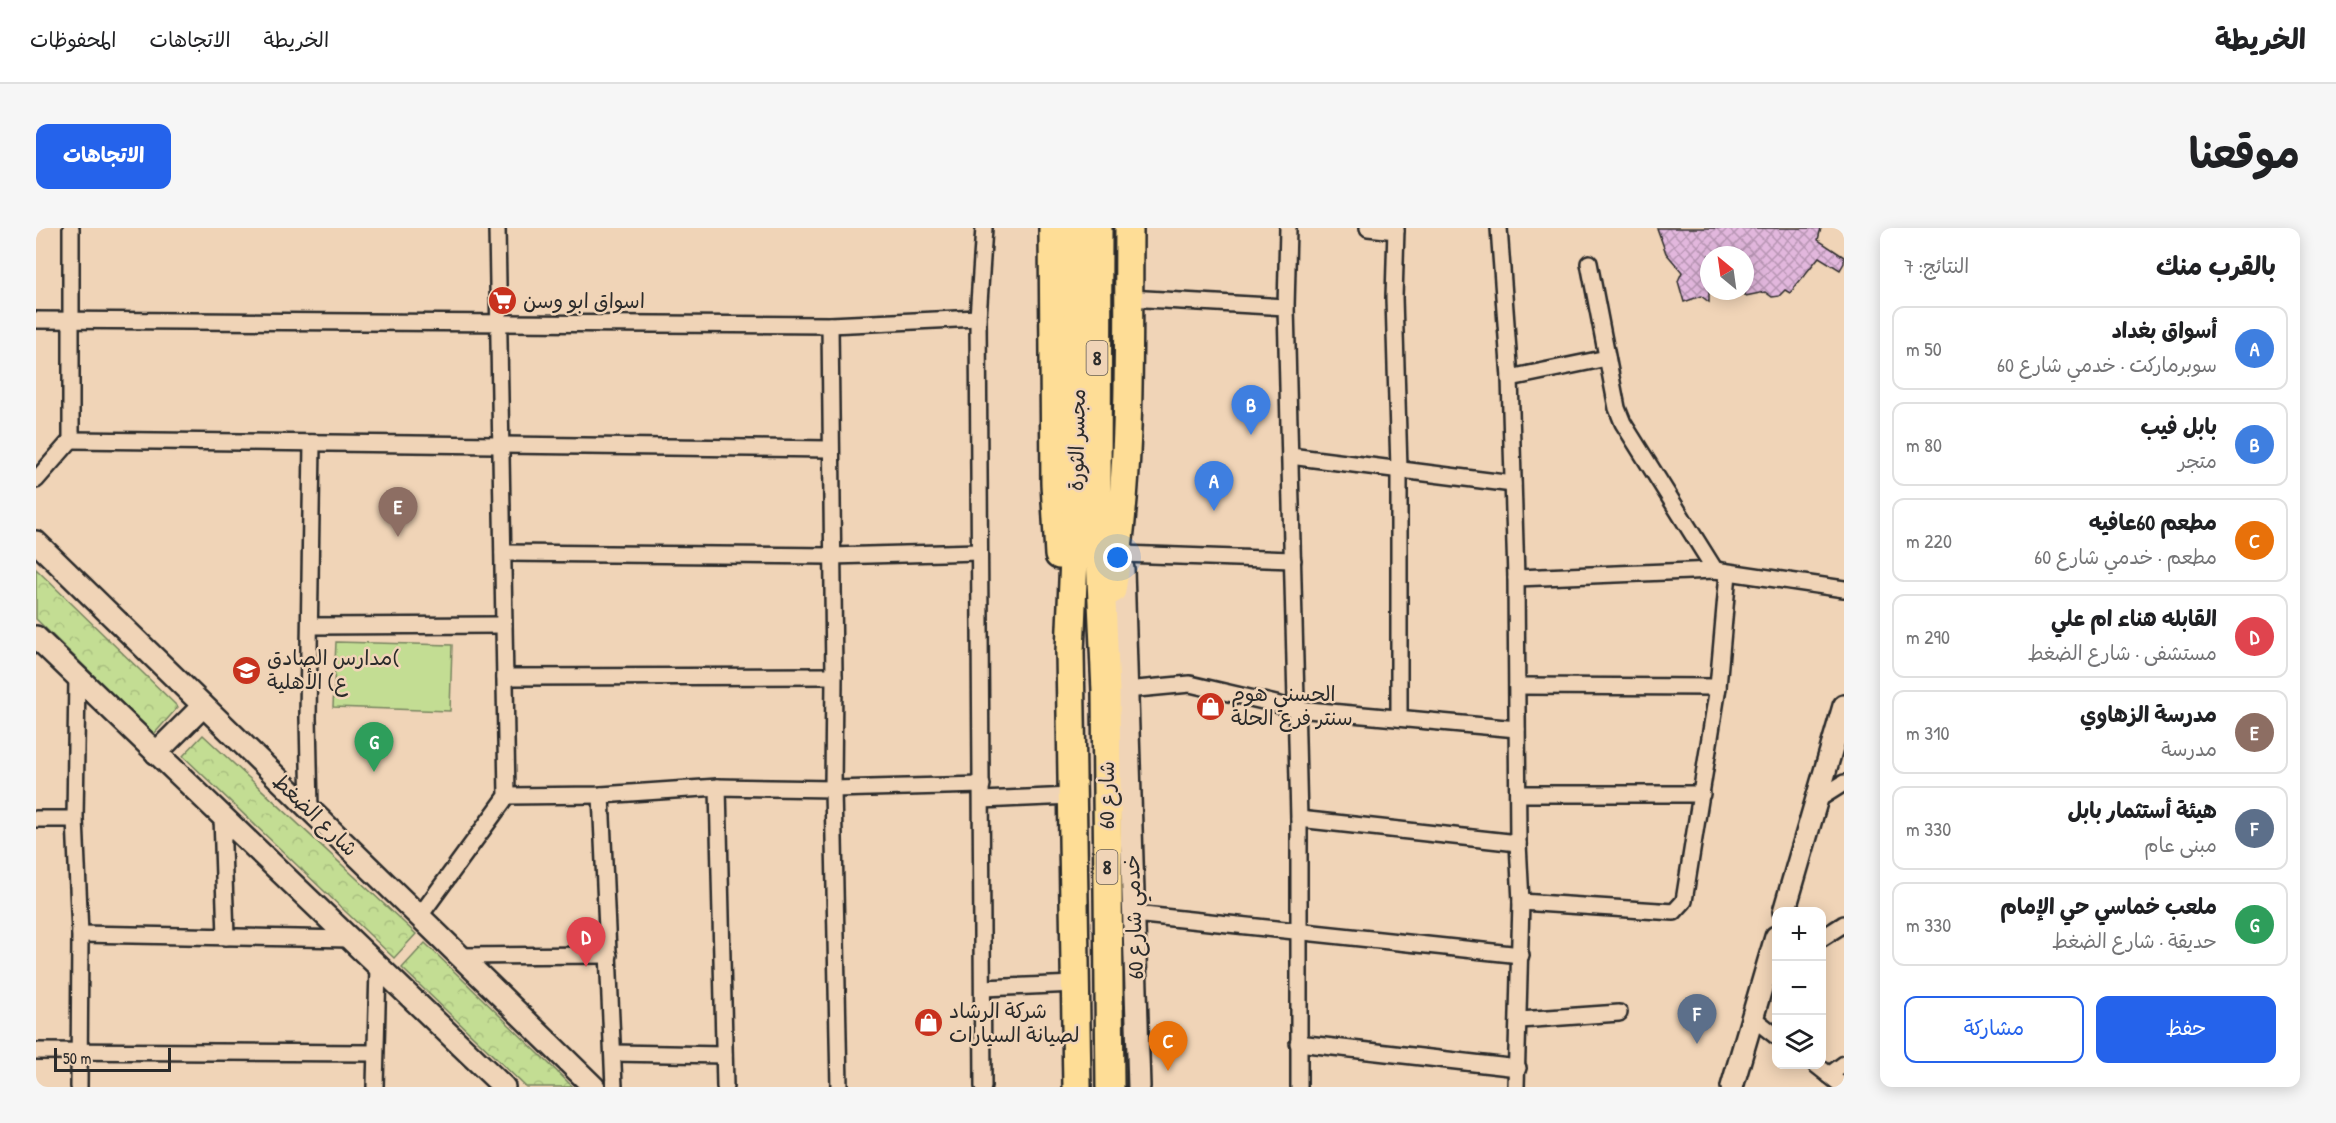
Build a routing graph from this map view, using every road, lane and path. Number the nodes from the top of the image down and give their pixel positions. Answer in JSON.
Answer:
{"nodes":[{"id":1,"x":71,"y":228,"type":"edge"},
{"id":2,"x":497,"y":228,"type":"edge"},
{"id":3,"x":984,"y":228,"type":"edge"},
{"id":4,"x":1053,"y":228,"type":"edge"},
{"id":5,"x":1079,"y":228,"type":"edge"},
{"id":6,"x":1098,"y":228,"type":"edge"},
{"id":7,"x":1129,"y":228,"type":"edge"},
{"id":8,"x":1288,"y":228,"type":"edge"},
{"id":9,"x":1368,"y":228,"type":"edge"},
{"id":10,"x":1499,"y":228,"type":"edge"},
{"id":11,"x":1396,"y":230,"type":"edge"},
{"id":12,"x":1589,"y":263,"type":"dead end"},
{"id":13,"x":1128,"y":298,"type":"junction"},
{"id":14,"x":1286,"y":307,"type":"junction"},
{"id":15,"x":978,"y":318,"type":"junction"},
{"id":16,"x":36,"y":320,"type":"edge"},
{"id":17,"x":70,"y":321,"type":"junction"},
{"id":18,"x":499,"y":325,"type":"junction"},
{"id":19,"x":830,"y":325,"type":"junction"},
{"id":20,"x":1607,"y":358,"type":"junction"},
{"id":21,"x":1510,"y":378,"type":"junction"},
{"id":22,"x":71,"y":440,"type":"junction"},
{"id":23,"x":312,"y":443,"type":"junction"},
{"id":24,"x":501,"y":445,"type":"junction"},
{"id":25,"x":830,"y":449,"type":"junction"},
{"id":26,"x":1290,"y":456,"type":"junction"},
{"id":27,"x":1399,"y":469,"type":"junction"},
{"id":28,"x":36,"y":480,"type":"edge"},
{"id":29,"x":1513,"y":484,"type":"junction"},
{"id":30,"x":1087,"y":487,"type":"junction"},
{"id":31,"x":36,"y":542,"type":"edge"},
{"id":32,"x":1122,"y":543,"type":"junction"},
{"id":33,"x":979,"y":552,"type":"junction"},
{"id":34,"x":503,"y":554,"type":"junction"},
{"id":35,"x":831,"y":556,"type":"junction"},
{"id":36,"x":1293,"y":560,"type":"junction"},
{"id":37,"x":1722,"y":572,"type":"junction"},
{"id":38,"x":1516,"y":578,"type":"junction"},
{"id":39,"x":1844,"y":589,"type":"edge"},
{"id":40,"x":504,"y":625,"type":"junction"},
{"id":41,"x":311,"y":626,"type":"junction"},
{"id":42,"x":36,"y":637,"type":"edge"},
{"id":43,"x":1103,"y":648,"type":"junction"},
{"id":44,"x":1070,"y":652,"type":"junction"},
{"id":45,"x":834,"y":676,"type":"junction"},
{"id":46,"x":77,"y":677,"type":"junction"},
{"id":47,"x":505,"y":677,"type":"junction"},
{"id":48,"x":1517,"y":686,"type":"junction"},
{"id":49,"x":1718,"y":687,"type":"junction"},
{"id":50,"x":1126,"y":690,"type":"junction"},
{"id":51,"x":203,"y":706,"type":"junction"},
{"id":52,"x":1844,"y":706,"type":"edge"},
{"id":53,"x":1297,"y":709,"type":"junction"},
{"id":54,"x":1399,"y":718,"type":"junction"},
{"id":55,"x":1517,"y":729,"type":"junction"},
{"id":56,"x":156,"y":753,"type":"junction"},
{"id":57,"x":1844,"y":783,"type":"edge"},
{"id":58,"x":718,"y":788,"type":"junction"},
{"id":59,"x":832,"y":789,"type":"junction"},
{"id":60,"x":982,"y":792,"type":"junction"},
{"id":61,"x":1518,"y":794,"type":"junction"},
{"id":62,"x":1702,"y":794,"type":"junction"},
{"id":63,"x":601,"y":795,"type":"junction"},
{"id":64,"x":507,"y":796,"type":"junction"},
{"id":65,"x":1072,"y":796,"type":"junction"},
{"id":66,"x":1816,"y":800,"type":"junction"},
{"id":67,"x":310,"y":811,"type":"junction"},
{"id":68,"x":222,"y":816,"type":"junction"},
{"id":69,"x":36,"y":819,"type":"edge"},
{"id":70,"x":75,"y":819,"type":"junction"},
{"id":71,"x":1299,"y":819,"type":"junction"},
{"id":72,"x":1518,"y":843,"type":"junction"},
{"id":73,"x":1521,"y":902,"type":"junction"},
{"id":74,"x":1785,"y":907,"type":"edge"},
{"id":75,"x":1134,"y":914,"type":"junction"},
{"id":76,"x":418,"y":917,"type":"junction"},
{"id":77,"x":1844,"y":924,"type":"edge"},
{"id":78,"x":1297,"y":933,"type":"junction"},
{"id":79,"x":80,"y":934,"type":"junction"},
{"id":80,"x":1826,"y":935,"type":"edge"},
{"id":81,"x":226,"y":937,"type":"junction"},
{"id":82,"x":349,"y":939,"type":"junction"},
{"id":83,"x":1521,"y":955,"type":"junction"},
{"id":84,"x":459,"y":956,"type":"junction"},
{"id":85,"x":609,"y":956,"type":"junction"},
{"id":86,"x":378,"y":967,"type":"junction"},
{"id":87,"x":1771,"y":970,"type":"edge"},
{"id":88,"x":1075,"y":984,"type":"junction"},
{"id":89,"x":983,"y":988,"type":"junction"},
{"id":90,"x":1619,"y":1013,"type":"dead end"},
{"id":91,"x":1753,"y":1018,"type":"junction"},
{"id":92,"x":1520,"y":1020,"type":"junction"},
{"id":93,"x":1772,"y":1033,"type":"edge"},
{"id":94,"x":1298,"y":1043,"type":"junction"},
{"id":95,"x":36,"y":1051,"type":"edge"},
{"id":96,"x":78,"y":1052,"type":"junction"},
{"id":97,"x":375,"y":1053,"type":"junction"},
{"id":98,"x":613,"y":1053,"type":"junction"},
{"id":99,"x":724,"y":1055,"type":"junction"},
{"id":100,"x":1844,"y":1065,"type":"edge"},
{"id":101,"x":1518,"y":1068,"type":"junction"},
{"id":102,"x":1821,"y":1069,"type":"edge"},
{"id":103,"x":1829,"y":1075,"type":"junction"},
{"id":104,"x":503,"y":1086,"type":"edge"},
{"id":105,"x":79,"y":1087,"type":"edge"},
{"id":106,"x":375,"y":1087,"type":"edge"},
{"id":107,"x":594,"y":1087,"type":"edge"},
{"id":108,"x":614,"y":1087,"type":"edge"},
{"id":109,"x":725,"y":1087,"type":"edge"},
{"id":110,"x":839,"y":1087,"type":"edge"},
{"id":111,"x":983,"y":1087,"type":"edge"},
{"id":112,"x":1077,"y":1087,"type":"edge"},
{"id":113,"x":1110,"y":1087,"type":"edge"},
{"id":114,"x":1139,"y":1087,"type":"edge"},
{"id":115,"x":1299,"y":1087,"type":"edge"},
{"id":116,"x":1516,"y":1087,"type":"edge"},
{"id":117,"x":1732,"y":1087,"type":"edge"},
{"id":118,"x":1844,"y":1087,"type":"edge"}],
"edges":[{"from":1,"to":17,"type":"street"},
{"from":2,"to":18,"type":"street"},
{"from":3,"to":15,"type":"street"},
{"from":4,"to":44,"type":"highway"},
{"from":5,"to":30,"type":"highway","name":"مجسر الثورة","number":"8"},
{"from":6,"to":30,"type":"highway","name":"مجسر الثورة","number":"8"},
{"from":7,"to":13,"type":"highway"},
{"from":8,"to":14,"type":"street"},
{"from":9,"to":11,"type":"street"},
{"from":10,"to":21,"type":"street"},
{"from":11,"to":27,"type":"street"},
{"from":12,"to":20,"type":"street"},
{"from":13,"to":14,"type":"street"},
{"from":13,"to":32,"type":"highway"},
{"from":14,"to":26,"type":"street"},
{"from":15,"to":19,"type":"street"},
{"from":15,"to":33,"type":"street"},
{"from":16,"to":17,"type":"street"},
{"from":17,"to":18,"type":"street"},
{"from":17,"to":22,"type":"street"},
{"from":18,"to":19,"type":"street"},
{"from":18,"to":24,"type":"street"},
{"from":19,"to":25,"type":"street"},
{"from":20,"to":21,"type":"street"},
{"from":20,"to":37,"type":"street"},
{"from":21,"to":29,"type":"street"},
{"from":22,"to":23,"type":"street"},
{"from":22,"to":28,"type":"street"},
{"from":23,"to":24,"type":"street"},
{"from":23,"to":41,"type":"street"},
{"from":24,"to":25,"type":"street"},
{"from":24,"to":34,"type":"street"},
{"from":25,"to":35,"type":"street"},
{"from":26,"to":27,"type":"street"},
{"from":26,"to":36,"type":"street"},
{"from":27,"to":29,"type":"street"},
{"from":27,"to":54,"type":"street"},
{"from":29,"to":38,"type":"street"},
{"from":30,"to":43,"type":"highway","name":"مجسر الثورة","number":"8"},
{"from":30,"to":44,"type":"highway","name":"مجسر الثورة","number":"8"},
{"from":31,"to":51,"type":"street","name":"شارع الضغط"},
{"from":32,"to":36,"type":"street"},
{"from":32,"to":43,"type":"highway"},
{"from":32,"to":50,"type":"street","name":"خدمي شارع 60"},
{"from":33,"to":35,"type":"street"},
{"from":33,"to":60,"type":"street"},
{"from":34,"to":35,"type":"street"},
{"from":34,"to":40,"type":"street"},
{"from":35,"to":45,"type":"street"},
{"from":36,"to":53,"type":"street"},
{"from":37,"to":38,"type":"street"},
{"from":37,"to":39,"type":"street"},
{"from":37,"to":49,"type":"street"},
{"from":38,"to":48,"type":"street"},
{"from":40,"to":41,"type":"street"},
{"from":40,"to":47,"type":"street"},
{"from":41,"to":67,"type":"street"},
{"from":42,"to":46,"type":"street"},
{"from":43,"to":113,"type":"highway","name":"شارع 60","number":"8"},
{"from":44,"to":65,"type":"highway","name":"شارع 60","number":"8"},
{"from":45,"to":47,"type":"street"},
{"from":45,"to":59,"type":"street"},
{"from":46,"to":56,"type":"street"},
{"from":46,"to":70,"type":"street"},
{"from":47,"to":64,"type":"street"},
{"from":48,"to":49,"type":"street"},
{"from":48,"to":55,"type":"street"},
{"from":49,"to":62,"type":"street"},
{"from":50,"to":53,"type":"street"},
{"from":50,"to":75,"type":"street","name":"خدمي شارع 60"},
{"from":51,"to":56,"type":"street"},
{"from":51,"to":67,"type":"street","name":"شارع الضغط"},
{"from":52,"to":66,"type":"street"},
{"from":53,"to":54,"type":"street"},
{"from":53,"to":71,"type":"street"},
{"from":54,"to":55,"type":"street"},
{"from":55,"to":61,"type":"street"},
{"from":56,"to":68,"type":"street"},
{"from":57,"to":66,"type":"street"},
{"from":58,"to":59,"type":"street"},
{"from":58,"to":63,"type":"street"},
{"from":58,"to":99,"type":"street"},
{"from":59,"to":60,"type":"street"},
{"from":59,"to":110,"type":"street"},
{"from":60,"to":65,"type":"street"},
{"from":60,"to":89,"type":"street"},
{"from":61,"to":62,"type":"street"},
{"from":61,"to":72,"type":"street"},
{"from":62,"to":73,"type":"street"},
{"from":63,"to":64,"type":"street"},
{"from":63,"to":85,"type":"street"},
{"from":64,"to":76,"type":"street"},
{"from":65,"to":88,"type":"highway","name":"شارع 60","number":"8"},
{"from":66,"to":74,"type":"street"},
{"from":67,"to":76,"type":"street","name":"شارع الضغط"},
{"from":68,"to":81,"type":"street"},
{"from":68,"to":82,"type":"street"},
{"from":69,"to":70,"type":"street"},
{"from":70,"to":79,"type":"street"},
{"from":71,"to":72,"type":"street"},
{"from":71,"to":78,"type":"street"},
{"from":72,"to":73,"type":"street"},
{"from":73,"to":83,"type":"street"},
{"from":75,"to":78,"type":"street"},
{"from":75,"to":114,"type":"street","name":"خدمي شارع 60"},
{"from":76,"to":84,"type":"street","name":"شارع الضغط"},
{"from":77,"to":80,"type":"street"},
{"from":78,"to":83,"type":"street"},
{"from":78,"to":94,"type":"street"},
{"from":79,"to":81,"type":"street"},
{"from":79,"to":96,"type":"street"},
{"from":81,"to":82,"type":"street"},
{"from":82,"to":86,"type":"street"},
{"from":83,"to":92,"type":"street"},
{"from":84,"to":85,"type":"street"},
{"from":84,"to":107,"type":"street","name":"شارع الضغط"},
{"from":85,"to":98,"type":"street"},
{"from":86,"to":97,"type":"street"},
{"from":86,"to":104,"type":"street"},
{"from":87,"to":91,"type":"street"},
{"from":88,"to":89,"type":"street"},
{"from":88,"to":112,"type":"highway","name":"شارع 60","number":"8"},
{"from":89,"to":111,"type":"street"},
{"from":90,"to":92,"type":"street"},
{"from":91,"to":93,"type":"street"},
{"from":91,"to":117,"type":"street"},
{"from":92,"to":101,"type":"street"},
{"from":94,"to":101,"type":"street"},
{"from":94,"to":115,"type":"street"},
{"from":95,"to":96,"type":"street"},
{"from":96,"to":97,"type":"street"},
{"from":96,"to":105,"type":"street"},
{"from":97,"to":106,"type":"street"},
{"from":98,"to":99,"type":"street"},
{"from":98,"to":108,"type":"street"},
{"from":99,"to":109,"type":"street"},
{"from":100,"to":103,"type":"street"},
{"from":101,"to":116,"type":"street"},
{"from":102,"to":103,"type":"street"},
{"from":103,"to":118,"type":"street"}]}
